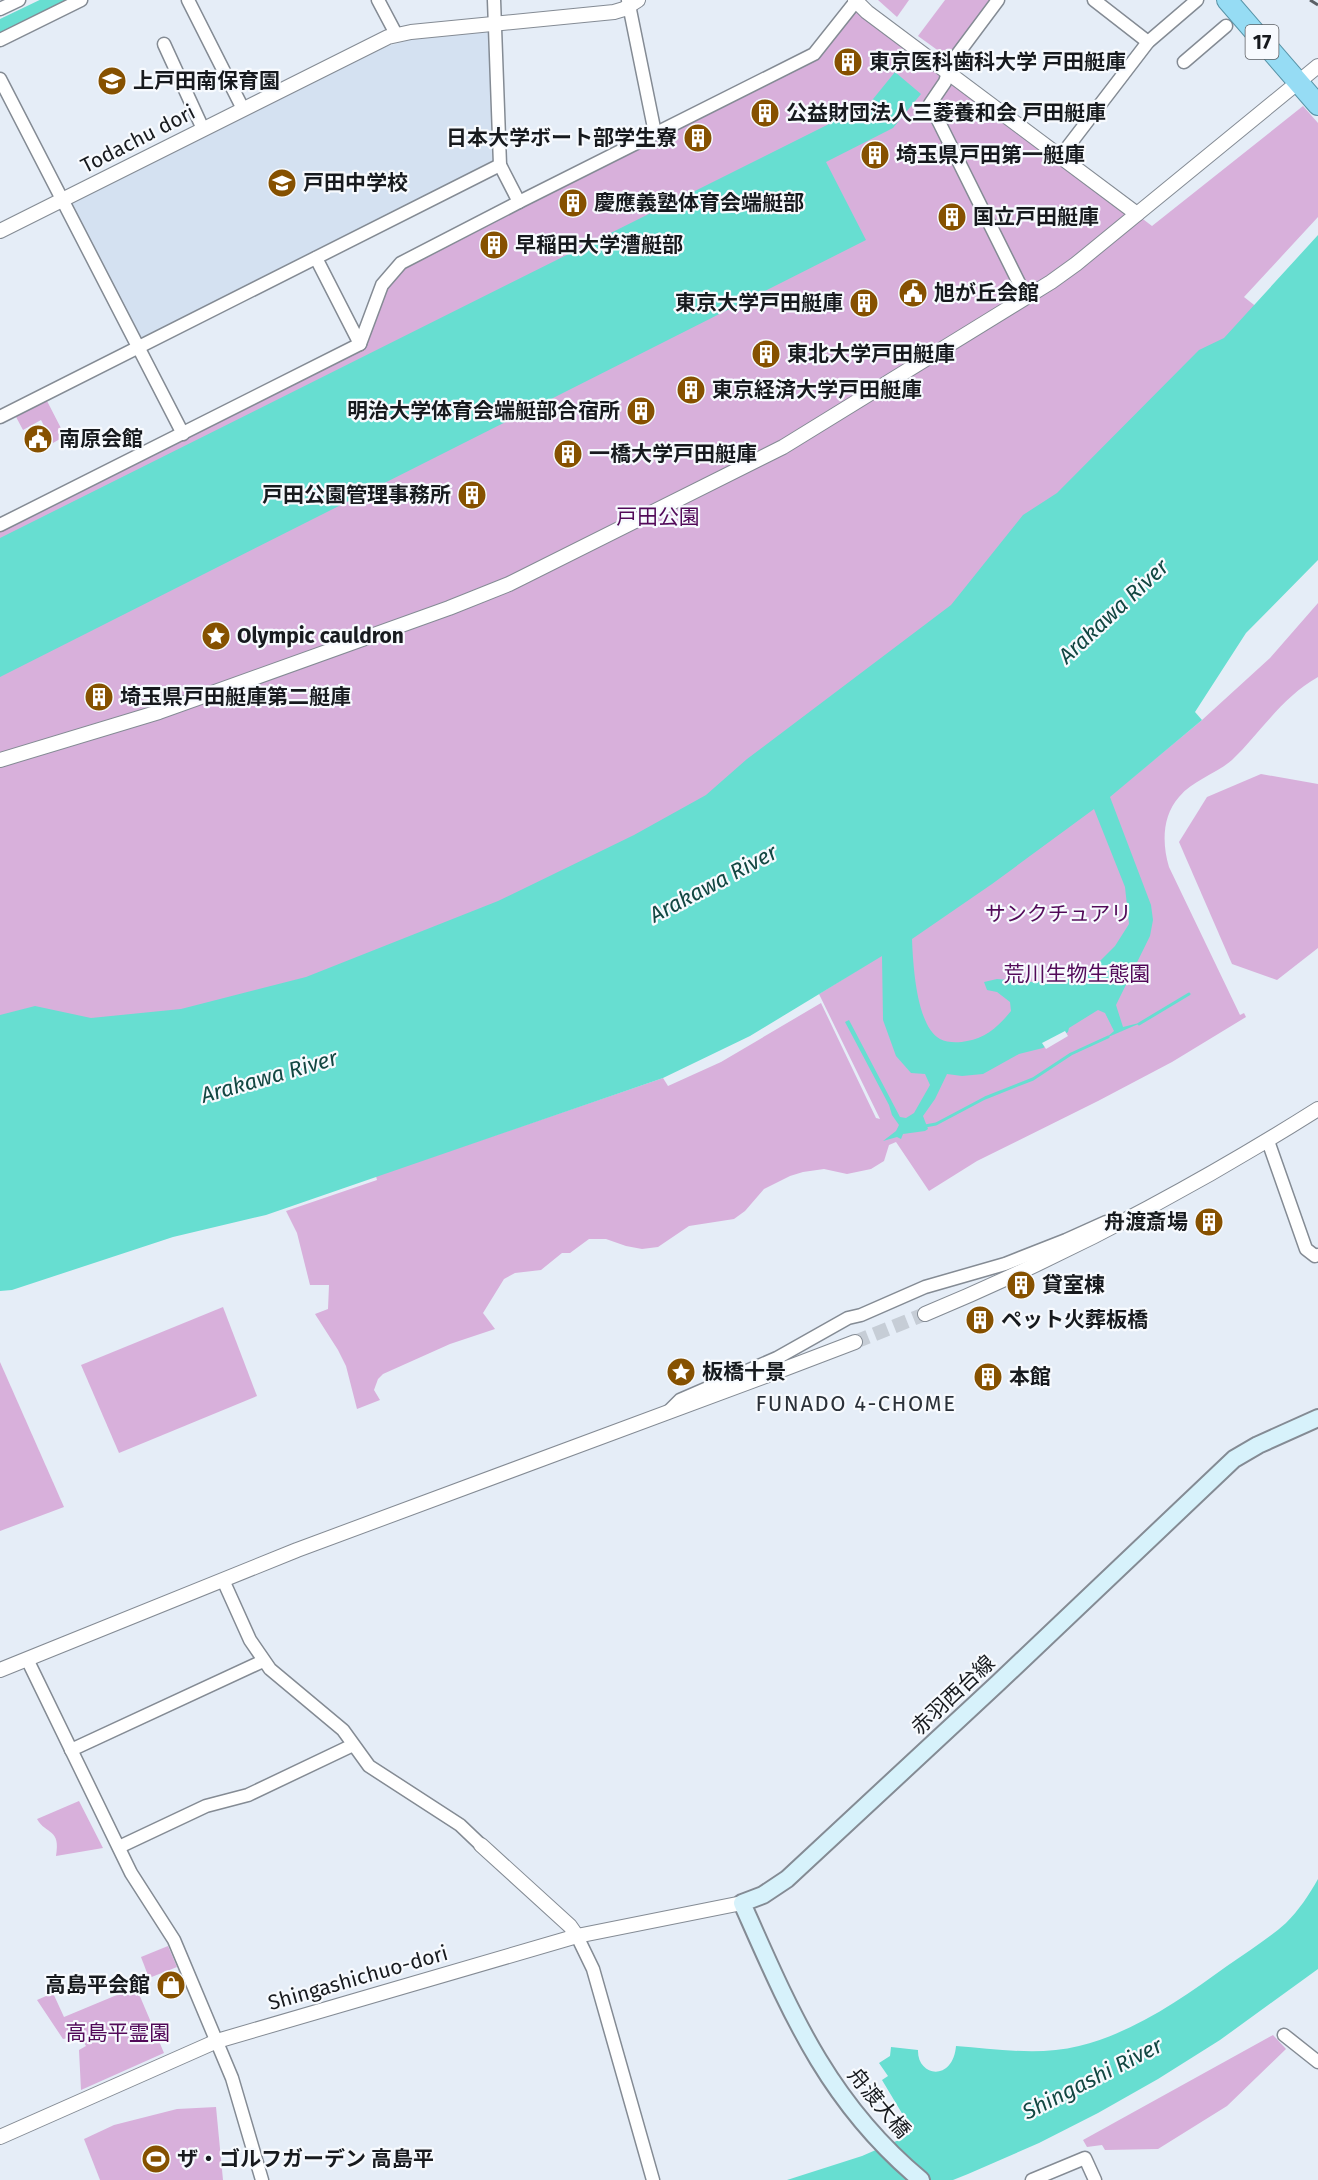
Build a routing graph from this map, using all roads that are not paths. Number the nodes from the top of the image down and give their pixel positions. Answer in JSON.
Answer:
{"nodes":[{"id":1,"x":19,"y":0,"type":"edge"},
{"id":2,"x":81,"y":0,"type":"edge"},
{"id":3,"x":188,"y":0,"type":"edge"},
{"id":4,"x":378,"y":0,"type":"edge"},
{"id":5,"x":494,"y":0,"type":"edge"},
{"id":6,"x":998,"y":0,"type":"edge"},
{"id":7,"x":1094,"y":0,"type":"edge"},
{"id":8,"x":1197,"y":0,"type":"edge"},
{"id":9,"x":1227,"y":0,"type":"edge"},
{"id":10,"x":1242,"y":0,"type":"edge"},
{"id":11,"x":856,"y":1,"type":"edge"},
{"id":12,"x":632,"y":2,"type":"edge"},
{"id":13,"x":0,"y":9,"type":"edge"},
{"id":14,"x":495,"y":23,"type":"junction"},
{"id":15,"x":1226,"y":26,"type":"dead end"},
{"id":16,"x":396,"y":34,"type":"junction"},
{"id":17,"x":0,"y":40,"type":"edge"},
{"id":18,"x":1148,"y":42,"type":"junction"},
{"id":19,"x":164,"y":44,"type":"dead end"},
{"id":20,"x":1184,"y":62,"type":"dead end"},
{"id":21,"x":948,"y":72,"type":"junction"},
{"id":22,"x":0,"y":79,"type":"edge"},
{"id":23,"x":1312,"y":86,"type":"edge"},
{"id":24,"x":243,"y":109,"type":"junction"},
{"id":25,"x":203,"y":129,"type":"junction"},
{"id":26,"x":655,"y":133,"type":"junction"},
{"id":27,"x":1060,"y":157,"type":"junction"},
{"id":28,"x":500,"y":165,"type":"junction"},
{"id":29,"x":63,"y":199,"type":"junction"},
{"id":30,"x":519,"y":202,"type":"junction"},
{"id":31,"x":1137,"y":214,"type":"junction"},
{"id":32,"x":0,"y":231,"type":"edge"},
{"id":33,"x":316,"y":258,"type":"junction"},
{"id":34,"x":1026,"y":297,"type":"junction"},
{"id":35,"x":360,"y":344,"type":"junction"},
{"id":36,"x":138,"y":347,"type":"junction"},
{"id":37,"x":0,"y":417,"type":"edge"},
{"id":38,"x":183,"y":434,"type":"junction"},
{"id":39,"x":0,"y":525,"type":"edge"},
{"id":40,"x":0,"y":760,"type":"edge"},
{"id":41,"x":1318,"y":1109,"type":"edge"},
{"id":42,"x":1268,"y":1141,"type":"junction"},
{"id":43,"x":1120,"y":1224,"type":"junction"},
{"id":44,"x":1318,"y":1255,"type":"edge"},
{"id":45,"x":925,"y":1314,"type":"tunnel mouth"},
{"id":46,"x":855,"y":1342,"type":"tunnel mouth"},
{"id":47,"x":667,"y":1413,"type":"junction"},
{"id":48,"x":1318,"y":1418,"type":"edge"},
{"id":49,"x":223,"y":1580,"type":"junction"},
{"id":50,"x":27,"y":1659,"type":"junction"},
{"id":51,"x":263,"y":1661,"type":"junction"},
{"id":52,"x":0,"y":1670,"type":"edge"},
{"id":53,"x":353,"y":1745,"type":"junction"},
{"id":54,"x":71,"y":1750,"type":"junction"},
{"id":55,"x":481,"y":1845,"type":"joint"},
{"id":56,"x":119,"y":1847,"type":"junction"},
{"id":57,"x":741,"y":1903,"type":"junction"},
{"id":58,"x":577,"y":1936,"type":"junction"},
{"id":59,"x":1284,"y":2035,"type":"dead end"},
{"id":60,"x":217,"y":2041,"type":"junction"},
{"id":61,"x":1318,"y":2061,"type":"edge"},
{"id":62,"x":0,"y":2136,"type":"edge"},
{"id":63,"x":262,"y":2180,"type":"edge"},
{"id":64,"x":653,"y":2180,"type":"edge"},
{"id":65,"x":921,"y":2180,"type":"edge"},
{"id":66,"x":1032,"y":2180,"type":"edge"},
{"id":67,"x":1095,"y":2180,"type":"edge"}],
"edges":[{"from":1,"to":13,"type":"street"},
{"from":2,"to":17,"type":"street"},
{"from":3,"to":24,"type":"street"},
{"from":4,"to":16,"type":"street"},
{"from":5,"to":14,"type":"street"},
{"from":6,"to":21,"type":"street"},
{"from":7,"to":18,"type":"street"},
{"from":8,"to":18,"type":"street"},
{"from":9,"to":23,"type":"highway","number":"17"},
{"from":10,"to":23,"type":"highway","number":"17"},
{"from":11,"to":21,"type":"street"},
{"from":11,"to":26,"type":"street"},
{"from":12,"to":14,"type":"street","name":"Todachu dori"},
{"from":12,"to":26,"type":"street"},
{"from":14,"to":16,"type":"street","name":"Todachu dori"},
{"from":14,"to":28,"type":"street"},
{"from":15,"to":20,"type":"street"},
{"from":16,"to":24,"type":"street","name":"Todachu dori"},
{"from":18,"to":27,"type":"street"},
{"from":19,"to":25,"type":"street"},
{"from":21,"to":27,"type":"street"},
{"from":21,"to":34,"type":"street"},
{"from":22,"to":29,"type":"street"},
{"from":23,"to":31,"type":"street"},
{"from":24,"to":25,"type":"street","name":"Todachu dori"},
{"from":25,"to":29,"type":"street","name":"Todachu dori"},
{"from":26,"to":30,"type":"street"},
{"from":27,"to":31,"type":"street"},
{"from":28,"to":30,"type":"street"},
{"from":28,"to":33,"type":"street"},
{"from":29,"to":32,"type":"street","name":"Todachu dori"},
{"from":29,"to":36,"type":"street"},
{"from":30,"to":35,"type":"street"},
{"from":31,"to":34,"type":"street"},
{"from":33,"to":35,"type":"street"},
{"from":33,"to":36,"type":"street"},
{"from":34,"to":40,"type":"street"},
{"from":35,"to":38,"type":"street"},
{"from":36,"to":37,"type":"street"},
{"from":36,"to":38,"type":"street"},
{"from":38,"to":39,"type":"street"},
{"from":41,"to":42,"type":"street"},
{"from":42,"to":43,"type":"street"},
{"from":42,"to":44,"type":"street"},
{"from":43,"to":45,"type":"street"},
{"from":43,"to":47,"type":"street"},
{"from":46,"to":47,"type":"street"},
{"from":47,"to":49,"type":"street"},
{"from":48,"to":57,"type":"main road","name":"赤羽西台線"},
{"from":49,"to":50,"type":"street"},
{"from":49,"to":51,"type":"street"},
{"from":50,"to":52,"type":"street"},
{"from":50,"to":54,"type":"street"},
{"from":51,"to":53,"type":"street"},
{"from":51,"to":54,"type":"street"},
{"from":53,"to":55,"type":"street"},
{"from":53,"to":56,"type":"street"},
{"from":54,"to":56,"type":"street"},
{"from":55,"to":58,"type":"street"},
{"from":56,"to":60,"type":"street"},
{"from":57,"to":58,"type":"street","name":"Shingashichuo-dori"},
{"from":57,"to":65,"type":"main road","name":"舟渡大橋"},
{"from":58,"to":60,"type":"street","name":"Shingashichuo-dori"},
{"from":58,"to":64,"type":"street"},
{"from":59,"to":61,"type":"street"},
{"from":60,"to":62,"type":"street","name":"Shingashichuo-dori"},
{"from":60,"to":63,"type":"street"},
{"from":66,"to":67,"type":"street"}]}
